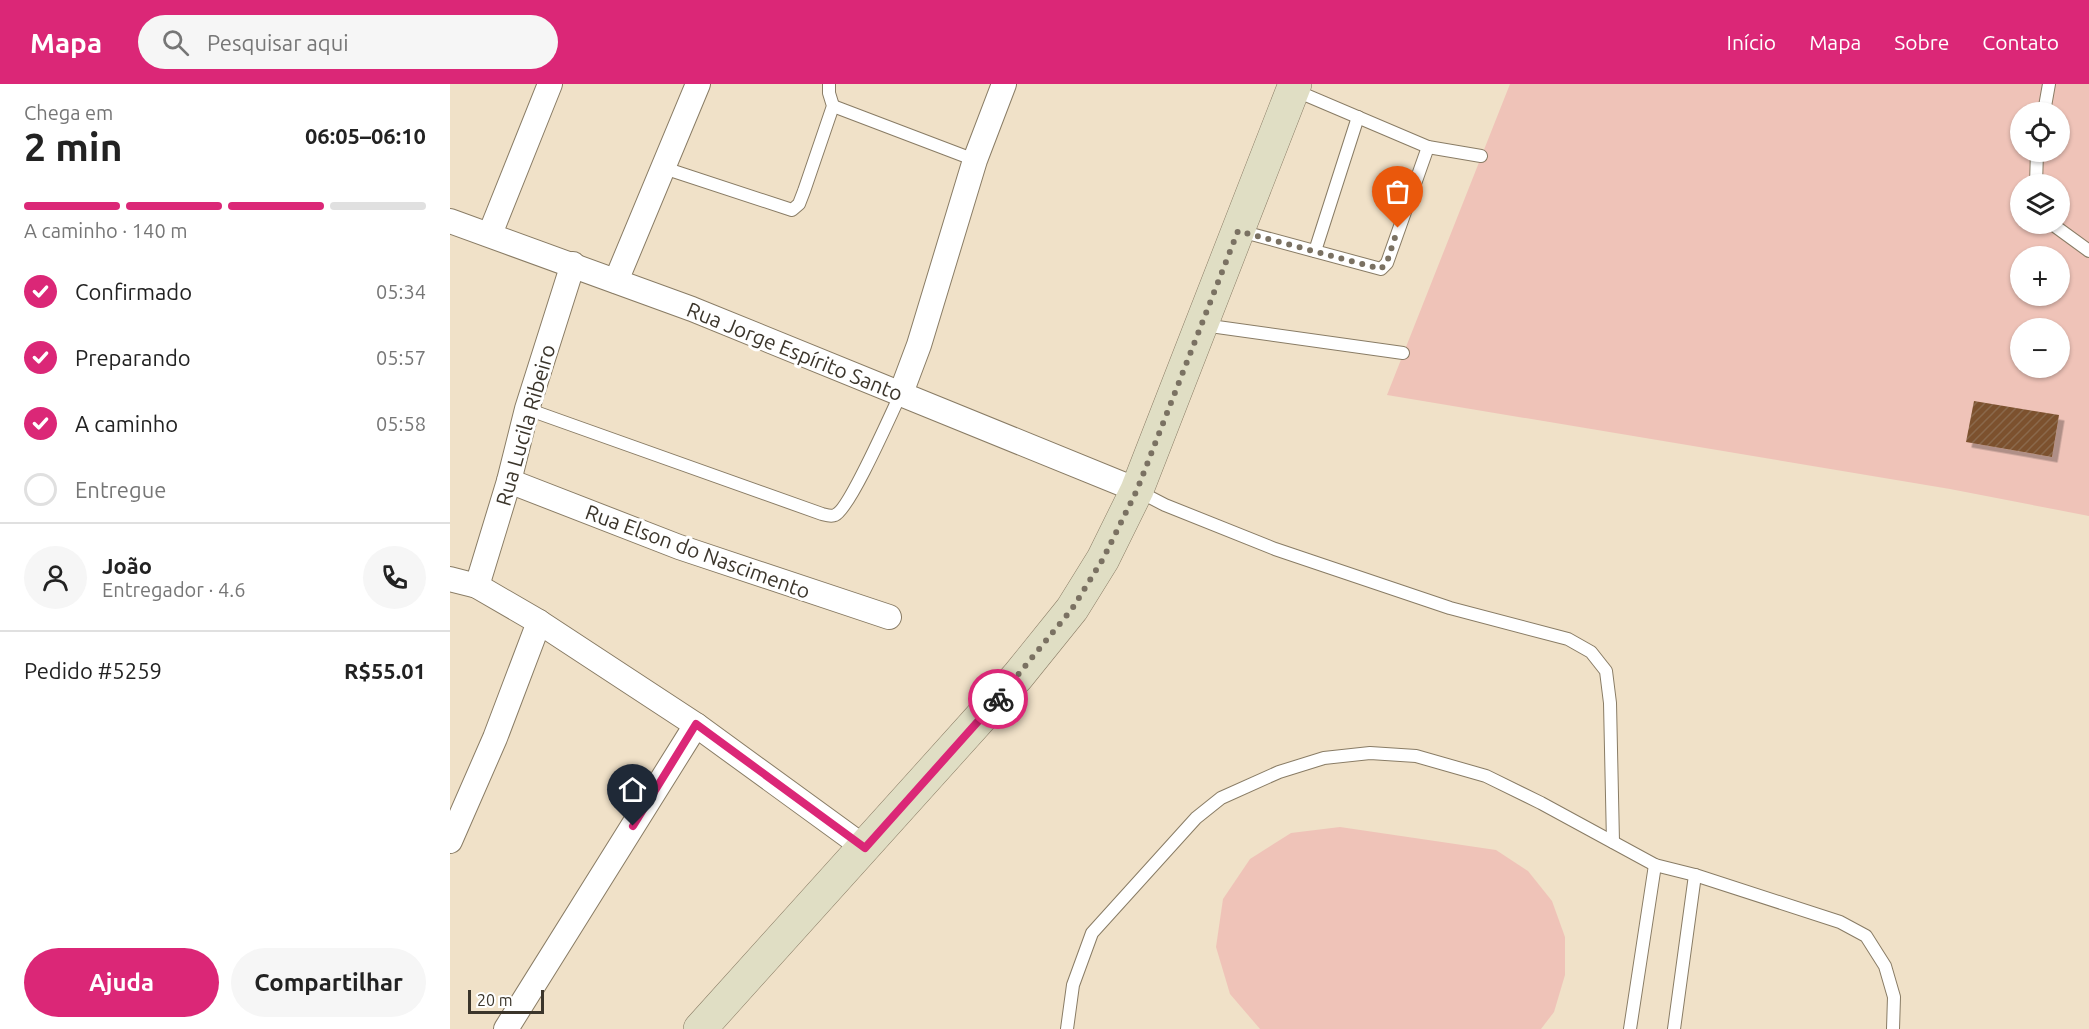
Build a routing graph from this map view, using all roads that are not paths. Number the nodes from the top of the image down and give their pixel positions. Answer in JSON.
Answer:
{"nodes":[{"id":1,"x":550,"y":84,"type":"edge"},
{"id":2,"x":698,"y":84,"type":"edge"},
{"id":3,"x":829,"y":84,"type":"edge"},
{"id":4,"x":1004,"y":84,"type":"edge"},
{"id":5,"x":2049,"y":84,"type":"edge"},
{"id":6,"x":1294,"y":87,"type":"edge"},
{"id":7,"x":2046,"y":102,"type":"edge"},
{"id":8,"x":833,"y":106,"type":"junction"},
{"id":9,"x":1358,"y":117,"type":"junction"},
{"id":10,"x":1428,"y":147,"type":"junction"},
{"id":11,"x":1481,"y":156,"type":"dead end"},
{"id":12,"x":975,"y":160,"type":"junction"},
{"id":13,"x":664,"y":168,"type":"junction"},
{"id":14,"x":450,"y":221,"type":"edge"},
{"id":15,"x":1238,"y":231,"type":"junction"},
{"id":16,"x":490,"y":234,"type":"junction"},
{"id":17,"x":2066,"y":234,"type":"edge"},
{"id":18,"x":1315,"y":251,"type":"junction"},
{"id":19,"x":2089,"y":251,"type":"edge"},
{"id":20,"x":573,"y":264,"type":"junction"},
{"id":21,"x":616,"y":281,"type":"junction"},
{"id":22,"x":1203,"y":325,"type":"junction"},
{"id":23,"x":1403,"y":353,"type":"dead end"},
{"id":24,"x":901,"y":393,"type":"junction"},
{"id":25,"x":527,"y":409,"type":"junction"},
{"id":26,"x":509,"y":481,"type":"junction"},
{"id":27,"x":1137,"y":490,"type":"junction"},
{"id":28,"x":450,"y":579,"type":"edge"},
{"id":29,"x":477,"y":586,"type":"junction"},
{"id":30,"x":889,"y":617,"type":"dead end"},
{"id":31,"x":539,"y":622,"type":"junction"},
{"id":32,"x":696,"y":724,"type":"junction"},
{"id":33,"x":450,"y":841,"type":"edge"},
{"id":34,"x":1613,"y":842,"type":"junction"},
{"id":35,"x":865,"y":848,"type":"junction"},
{"id":36,"x":1655,"y":865,"type":"junction"},
{"id":37,"x":1695,"y":875,"type":"junction"},
{"id":38,"x":506,"y":1029,"type":"edge"},
{"id":39,"x":700,"y":1029,"type":"edge"},
{"id":40,"x":1067,"y":1029,"type":"edge"},
{"id":41,"x":1630,"y":1029,"type":"edge"},
{"id":42,"x":1674,"y":1029,"type":"edge"},
{"id":43,"x":1893,"y":1029,"type":"edge"}],
"edges":[{"from":1,"to":16,"type":"street"},
{"from":2,"to":13,"type":"street"},
{"from":3,"to":8,"type":"lane"},
{"from":4,"to":12,"type":"street"},
{"from":5,"to":7,"type":"lane"},
{"from":6,"to":9,"type":"lane"},
{"from":6,"to":15,"type":"street"},
{"from":8,"to":12,"type":"lane"},
{"from":8,"to":13,"type":"lane"},
{"from":9,"to":10,"type":"lane"},
{"from":9,"to":18,"type":"lane"},
{"from":10,"to":11,"type":"lane"},
{"from":10,"to":18,"type":"lane"},
{"from":12,"to":24,"type":"street"},
{"from":13,"to":21,"type":"street"},
{"from":14,"to":16,"type":"street","name":"Rua Jorge Espírito Santo"},
{"from":15,"to":18,"type":"lane"},
{"from":15,"to":22,"type":"street"},
{"from":16,"to":20,"type":"street","name":"Rua Jorge Espírito Santo"},
{"from":17,"to":19,"type":"lane"},
{"from":20,"to":21,"type":"street","name":"Rua Jorge Espírito Santo"},
{"from":20,"to":25,"type":"street","name":"Rua Lucila Ribeiro"},
{"from":21,"to":24,"type":"street","name":"Rua Jorge Espírito Santo"},
{"from":22,"to":23,"type":"lane"},
{"from":22,"to":27,"type":"street"},
{"from":24,"to":25,"type":"lane"},
{"from":24,"to":27,"type":"street","name":"Rua Jorge Espírito Santo"},
{"from":25,"to":26,"type":"street","name":"Rua Lucila Ribeiro"},
{"from":26,"to":29,"type":"street","name":"Rua Lucila Ribeiro"},
{"from":26,"to":30,"type":"street","name":"Rua Elson do Nascimento"},
{"from":27,"to":34,"type":"lane"},
{"from":27,"to":35,"type":"street"},
{"from":28,"to":29,"type":"street"},
{"from":29,"to":31,"type":"street"},
{"from":31,"to":32,"type":"street"},
{"from":31,"to":33,"type":"street"},
{"from":32,"to":35,"type":"street"},
{"from":32,"to":38,"type":"street"},
{"from":34,"to":36,"type":"lane"},
{"from":34,"to":40,"type":"lane"},
{"from":35,"to":39,"type":"street"},
{"from":36,"to":37,"type":"lane"},
{"from":36,"to":41,"type":"lane"},
{"from":37,"to":42,"type":"lane"},
{"from":37,"to":43,"type":"lane"}]}
